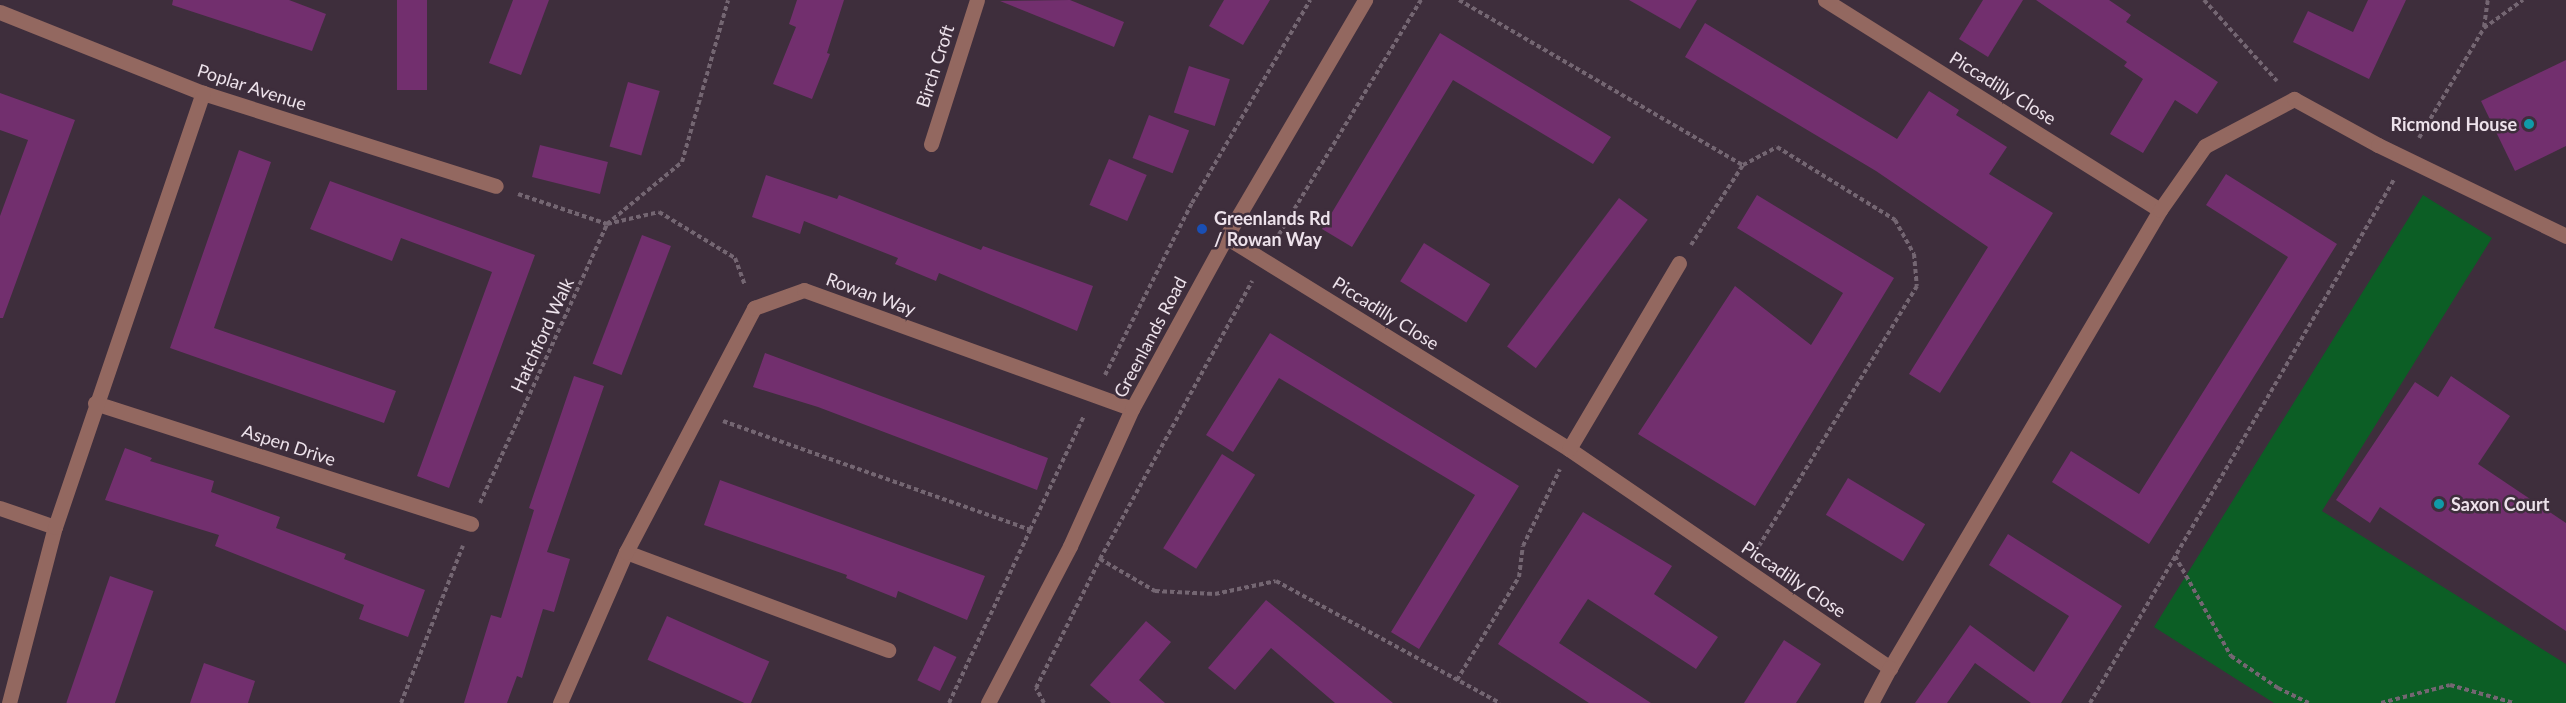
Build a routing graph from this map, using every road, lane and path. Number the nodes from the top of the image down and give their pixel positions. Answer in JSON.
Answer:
{"nodes":[{"id":1,"x":728,"y":0,"type":"edge"},
{"id":2,"x":977,"y":0,"type":"edge"},
{"id":3,"x":1310,"y":0,"type":"edge"},
{"id":4,"x":1365,"y":0,"type":"edge"},
{"id":5,"x":1459,"y":0,"type":"edge"},
{"id":6,"x":1825,"y":0,"type":"edge"},
{"id":7,"x":2204,"y":0,"type":"edge"},
{"id":8,"x":2488,"y":0,"type":"edge"},
{"id":9,"x":2523,"y":0,"type":"edge"},
{"id":10,"x":0,"y":12,"type":"edge"},
{"id":11,"x":2484,"y":28,"type":"junction"},
{"id":12,"x":203,"y":93,"type":"junction"},
{"id":13,"x":2294,"y":99,"type":"junction"},
{"id":14,"x":931,"y":144,"type":"dead end"},
{"id":15,"x":2407,"y":159,"type":"junction"},
{"id":16,"x":1743,"y":165,"type":"junction"},
{"id":17,"x":496,"y":186,"type":"joint"},
{"id":18,"x":2160,"y":210,"type":"junction"},
{"id":19,"x":607,"y":224,"type":"junction"},
{"id":20,"x":2562,"y":234,"type":"edge"},
{"id":21,"x":1226,"y":237,"type":"junction"},
{"id":22,"x":1679,"y":263,"type":"joint"},
{"id":23,"x":754,"y":308,"type":"junction"},
{"id":24,"x":1094,"y":396,"type":"junction"},
{"id":25,"x":95,"y":403,"type":"junction"},
{"id":26,"x":1132,"y":409,"type":"junction"},
{"id":27,"x":697,"y":411,"type":"junction"},
{"id":28,"x":1569,"y":449,"type":"junction"},
{"id":29,"x":0,"y":508,"type":"edge"},
{"id":30,"x":471,"y":524,"type":"junction"},
{"id":31,"x":55,"y":527,"type":"junction"},
{"id":32,"x":1030,"y":530,"type":"junction"},
{"id":33,"x":626,"y":552,"type":"junction"},
{"id":34,"x":2175,"y":556,"type":"junction"},
{"id":35,"x":1745,"y":569,"type":"junction"},
{"id":36,"x":888,"y":650,"type":"dead end"},
{"id":37,"x":1890,"y":668,"type":"junction"},
{"id":38,"x":1457,"y":680,"type":"junction"},
{"id":39,"x":990,"y":702,"type":"edge"},
{"id":40,"x":9,"y":703,"type":"edge"},
{"id":41,"x":401,"y":703,"type":"edge"},
{"id":42,"x":560,"y":703,"type":"edge"},
{"id":43,"x":948,"y":703,"type":"edge"},
{"id":44,"x":1044,"y":703,"type":"edge"},
{"id":45,"x":1500,"y":703,"type":"edge"},
{"id":46,"x":1871,"y":703,"type":"edge"},
{"id":47,"x":2090,"y":703,"type":"edge"},
{"id":48,"x":2309,"y":703,"type":"edge"},
{"id":49,"x":2381,"y":703,"type":"edge"},
{"id":50,"x":2514,"y":703,"type":"edge"}],
"edges":[{"from":1,"to":19,"type":"path","name":"Hatchford Walk"},
{"from":2,"to":14,"type":"street","name":"Birch Croft"},
{"from":3,"to":24,"type":"path"},
{"from":4,"to":21,"type":"street","name":"Greenlands Road"},
{"from":5,"to":16,"type":"path"},
{"from":6,"to":18,"type":"street","name":"Piccadilly Close"},
{"from":7,"to":13,"type":"path"},
{"from":8,"to":11,"type":"path"},
{"from":9,"to":11,"type":"path"},
{"from":10,"to":12,"type":"street","name":"Poplar Avenue"},
{"from":11,"to":15,"type":"path"},
{"from":12,"to":17,"type":"street","name":"Poplar Avenue"},
{"from":12,"to":25,"type":"street"},
{"from":13,"to":15,"type":"street"},
{"from":13,"to":18,"type":"street"},
{"from":15,"to":20,"type":"street"},
{"from":15,"to":34,"type":"path"},
{"from":16,"to":22,"type":"path"},
{"from":16,"to":35,"type":"path"},
{"from":17,"to":19,"type":"path"},
{"from":18,"to":37,"type":"street"},
{"from":19,"to":23,"type":"path"},
{"from":19,"to":30,"type":"path","name":"Hatchford Walk"},
{"from":21,"to":26,"type":"street","name":"Greenlands Road"},
{"from":21,"to":28,"type":"street","name":"Piccadilly Close"},
{"from":22,"to":28,"type":"street"},
{"from":23,"to":24,"type":"street","name":"Rowan Way"},
{"from":23,"to":27,"type":"street"},
{"from":24,"to":26,"type":"street","name":"Rowan Way"},
{"from":24,"to":32,"type":"path"},
{"from":25,"to":30,"type":"street","name":"Aspen Drive"},
{"from":25,"to":31,"type":"street"},
{"from":26,"to":39,"type":"street","name":"Greenlands Road"},
{"from":27,"to":32,"type":"path"},
{"from":27,"to":33,"type":"street"},
{"from":28,"to":35,"type":"street","name":"Piccadilly Close"},
{"from":28,"to":38,"type":"path"},
{"from":29,"to":31,"type":"street"},
{"from":30,"to":41,"type":"path","name":"Hatchford Walk"},
{"from":31,"to":40,"type":"street"},
{"from":32,"to":43,"type":"path"},
{"from":33,"to":36,"type":"street"},
{"from":33,"to":42,"type":"street"},
{"from":34,"to":47,"type":"path"},
{"from":34,"to":48,"type":"path"},
{"from":35,"to":37,"type":"street","name":"Piccadilly Close"},
{"from":37,"to":46,"type":"street"},
{"from":38,"to":44,"type":"path"},
{"from":38,"to":45,"type":"path"},
{"from":49,"to":50,"type":"path"}]}
